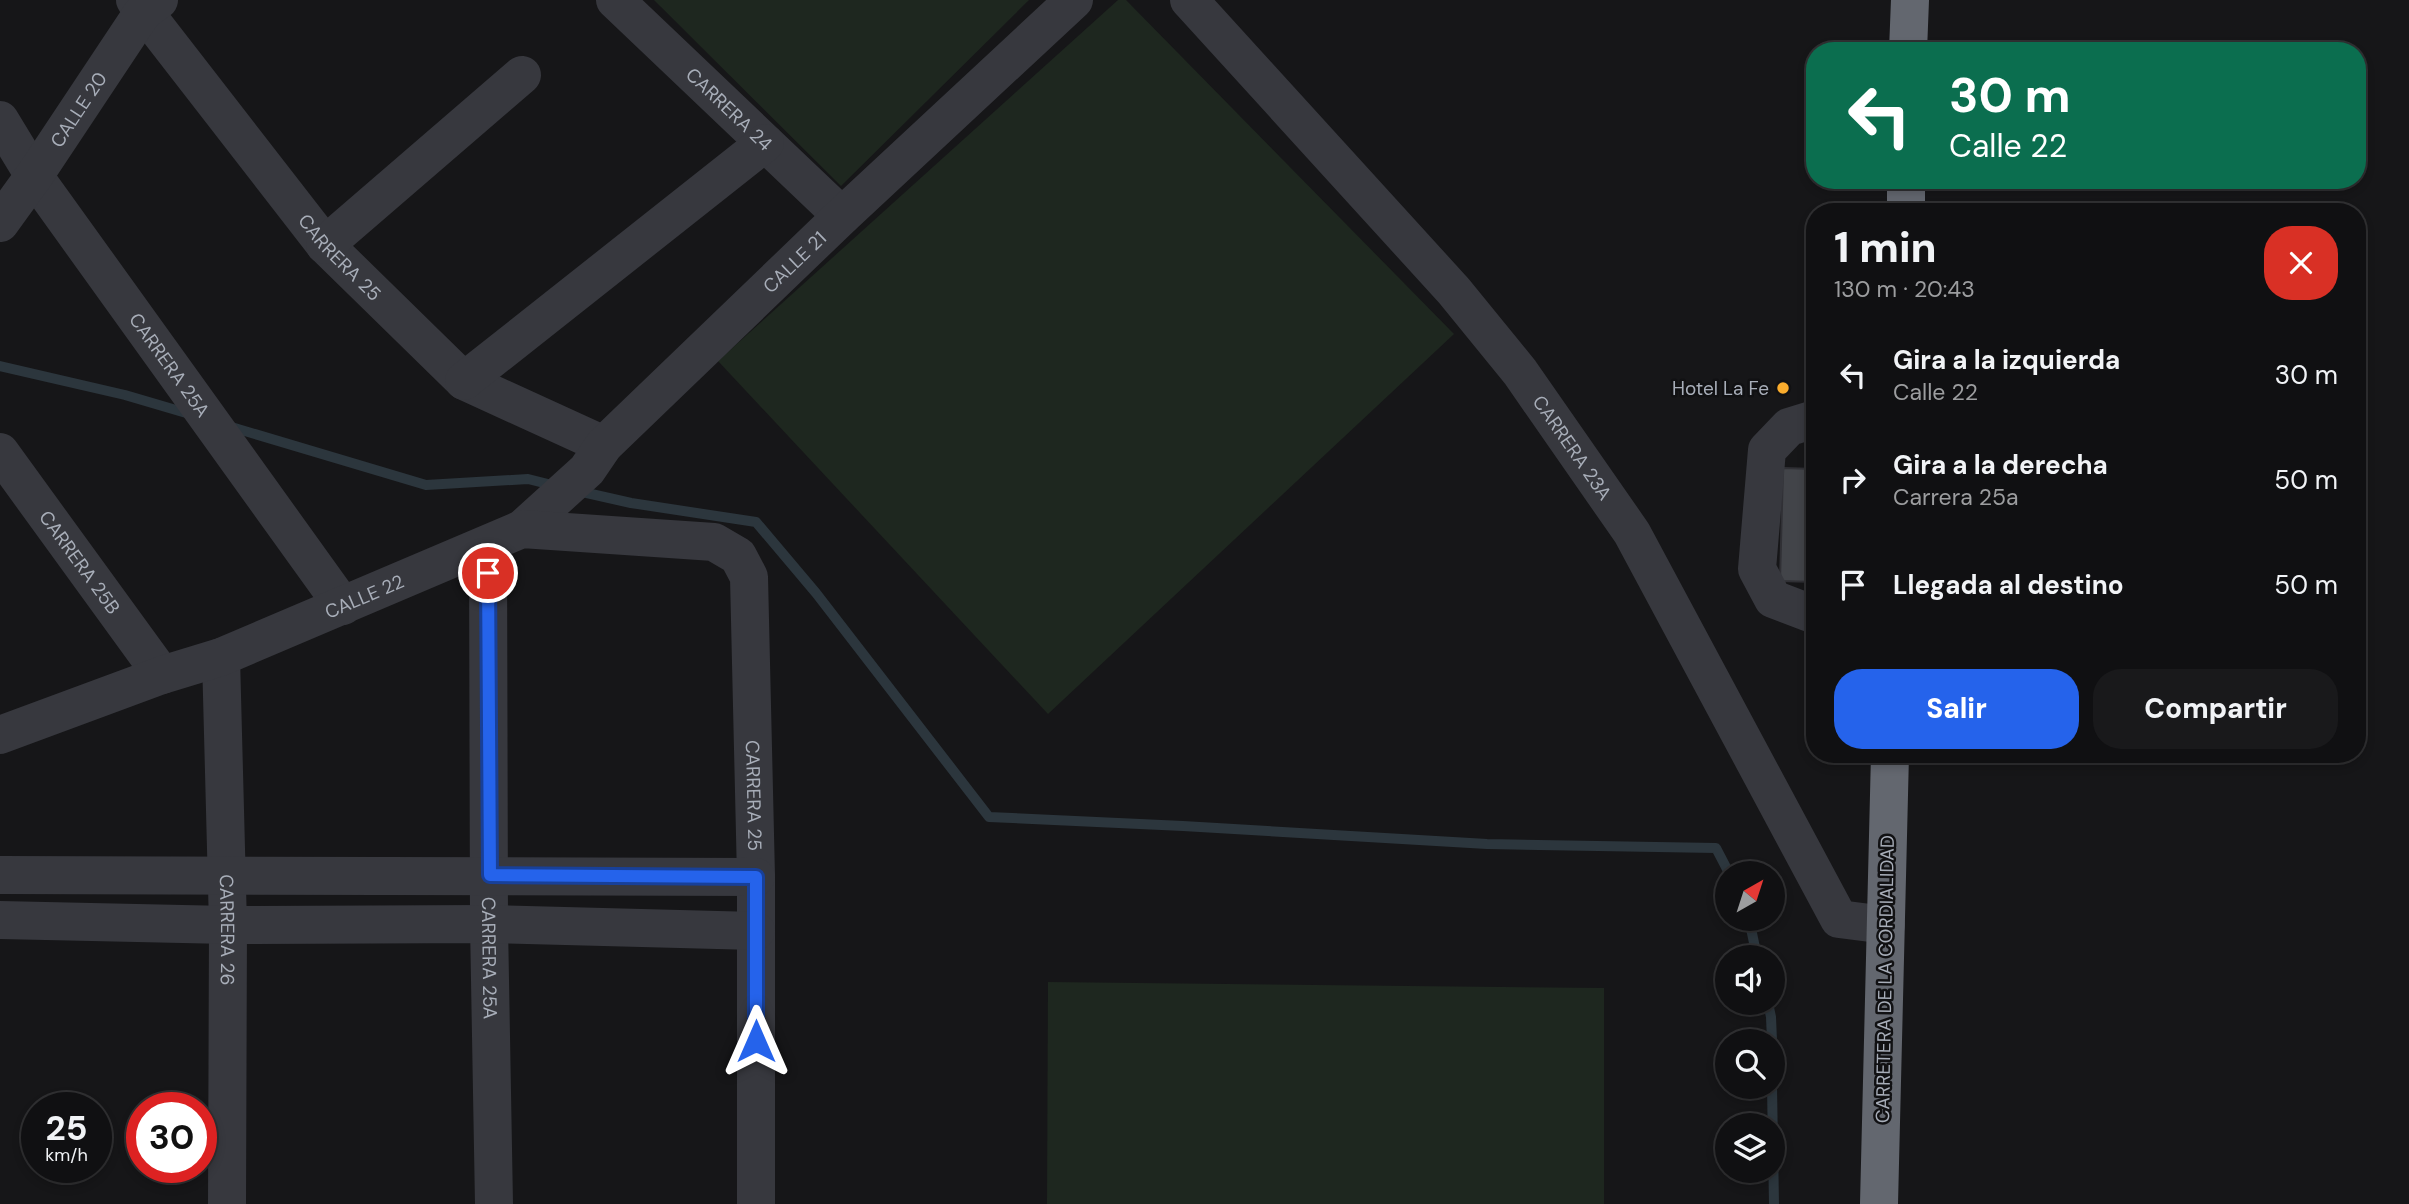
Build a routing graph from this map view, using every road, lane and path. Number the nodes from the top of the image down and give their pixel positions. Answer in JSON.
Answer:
{"nodes":[{"id":1,"x":615,"y":0,"type":"edge"},
{"id":2,"x":1074,"y":0,"type":"edge"},
{"id":3,"x":1189,"y":0,"type":"edge"},
{"id":4,"x":1910,"y":0,"type":"edge"},
{"id":5,"x":146,"y":4,"type":"edge"},
{"id":6,"x":1908,"y":42,"type":"edge"},
{"id":7,"x":523,"y":75,"type":"dead end"},
{"id":8,"x":0,"y":120,"type":"edge"},
{"id":9,"x":765,"y":142,"type":"junction"},
{"id":10,"x":34,"y":176,"type":"junction"},
{"id":11,"x":842,"y":216,"type":"junction"},
{"id":12,"x":0,"y":223,"type":"edge"},
{"id":13,"x":325,"y":245,"type":"junction"},
{"id":14,"x":464,"y":380,"type":"junction"},
{"id":15,"x":1806,"y":422,"type":"edge"},
{"id":16,"x":0,"y":452,"type":"edge"},
{"id":17,"x":596,"y":458,"type":"junction"},
{"id":18,"x":522,"y":529,"type":"junction"},
{"id":19,"x":488,"y":545,"type":"junction"},
{"id":20,"x":738,"y":556,"type":"joint"},
{"id":21,"x":343,"y":606,"type":"junction"},
{"id":22,"x":1806,"y":612,"type":"edge"},
{"id":23,"x":221,"y":657,"type":"junction"},
{"id":24,"x":162,"y":675,"type":"junction"},
{"id":25,"x":0,"y":735,"type":"edge"},
{"id":26,"x":1890,"y":763,"type":"edge"},
{"id":27,"x":490,"y":875,"type":"junction"},
{"id":28,"x":0,"y":876,"type":"edge"},
{"id":29,"x":227,"y":876,"type":"junction"},
{"id":30,"x":756,"y":877,"type":"junction"},
{"id":31,"x":0,"y":920,"type":"edge"},
{"id":32,"x":489,"y":924,"type":"junction"},
{"id":33,"x":228,"y":925,"type":"junction"},
{"id":34,"x":1886,"y":925,"type":"junction"},
{"id":35,"x":757,"y":932,"type":"junction"},
{"id":36,"x":227,"y":1204,"type":"edge"},
{"id":37,"x":494,"y":1204,"type":"edge"},
{"id":38,"x":756,"y":1204,"type":"edge"},
{"id":39,"x":1879,"y":1204,"type":"edge"}],
"edges":[{"from":1,"to":9,"type":"street","name":"CARRERA 24"},
{"from":2,"to":11,"type":"street","name":"CALLE 21"},
{"from":3,"to":34,"type":"street","name":"CARRERA 23A"},
{"from":4,"to":6,"type":"highway"},
{"from":5,"to":10,"type":"street","name":"CALLE 20"},
{"from":5,"to":13,"type":"street","name":"CARRERA 25"},
{"from":7,"to":13,"type":"street"},
{"from":8,"to":10,"type":"street","name":"CARRERA 25A"},
{"from":9,"to":11,"type":"street","name":"CARRERA 24"},
{"from":9,"to":14,"type":"street"},
{"from":10,"to":12,"type":"street","name":"CALLE 20"},
{"from":10,"to":21,"type":"street","name":"CARRERA 25A"},
{"from":11,"to":17,"type":"street","name":"CALLE 21"},
{"from":13,"to":14,"type":"street","name":"CARRERA 25"},
{"from":14,"to":17,"type":"street","name":"CARRERA 25"},
{"from":15,"to":22,"type":"street"},
{"from":16,"to":24,"type":"street","name":"CARRERA 25B"},
{"from":17,"to":18,"type":"street","name":"CALLE 21"},
{"from":18,"to":19,"type":"street","name":"CALLE 22"},
{"from":18,"to":20,"type":"street","name":"CALLE 22"},
{"from":19,"to":21,"type":"street","name":"CALLE 22"},
{"from":19,"to":27,"type":"street","name":"CARRERA 25A"},
{"from":20,"to":30,"type":"street","name":"CARRERA 25"},
{"from":21,"to":23,"type":"street","name":"CALLE 22"},
{"from":23,"to":24,"type":"street","name":"CALLE 22"},
{"from":23,"to":29,"type":"street","name":"CARRERA 26"},
{"from":24,"to":25,"type":"street","name":"CALLE 22"},
{"from":26,"to":34,"type":"highway","name":"CARRETERA DE LA CORDIALIDAD"},
{"from":27,"to":29,"type":"street"},
{"from":27,"to":30,"type":"street"},
{"from":27,"to":32,"type":"street","name":"CARRERA 25A"},
{"from":28,"to":29,"type":"street"},
{"from":29,"to":33,"type":"street","name":"CARRERA 26"},
{"from":30,"to":35,"type":"street","name":"CARRERA 25"},
{"from":31,"to":33,"type":"street"},
{"from":32,"to":33,"type":"street"},
{"from":32,"to":35,"type":"street"},
{"from":32,"to":37,"type":"street","name":"CARRERA 25A"},
{"from":33,"to":36,"type":"street","name":"CARRERA 26"},
{"from":34,"to":39,"type":"highway","name":"CARRETERA DE LA CORDIALIDAD"},
{"from":35,"to":38,"type":"street","name":"CARRERA 25"}]}
